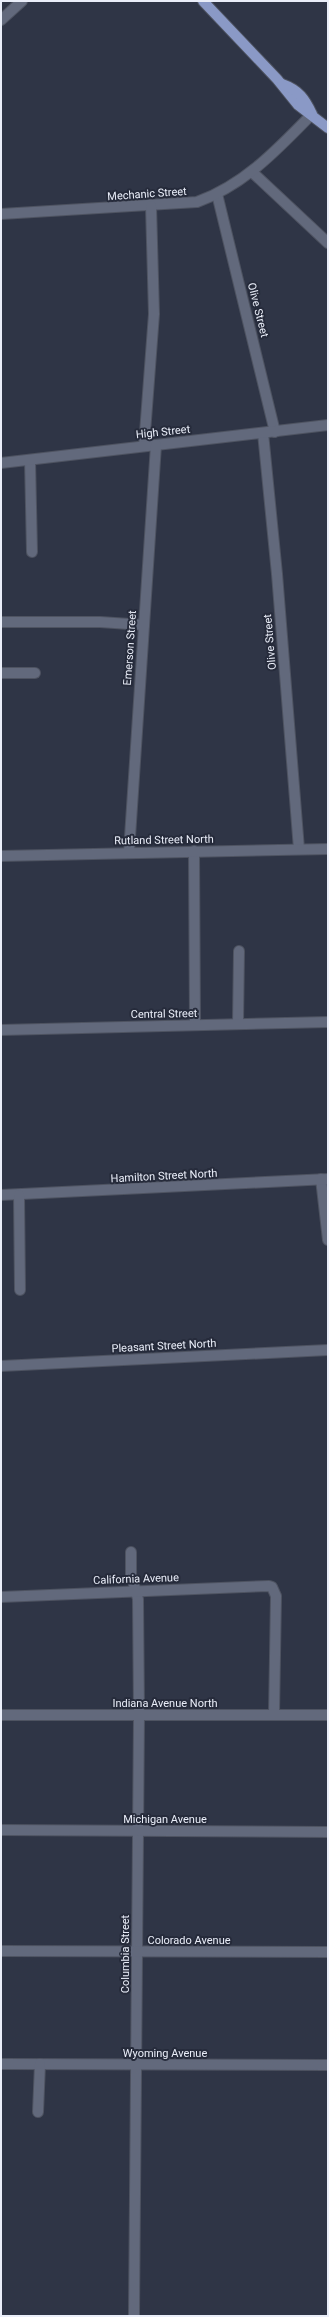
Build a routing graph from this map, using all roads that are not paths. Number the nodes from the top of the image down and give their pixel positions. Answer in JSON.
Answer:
{"nodes":[{"id":1,"x":22,"y":1,"type":"edge"},
{"id":2,"x":203,"y":1,"type":"edge"},
{"id":3,"x":1,"y":20,"type":"edge"},
{"id":4,"x":312,"y":114,"type":"junction"},
{"id":5,"x":328,"y":128,"type":"edge"},
{"id":6,"x":252,"y":172,"type":"junction"},
{"id":7,"x":218,"y":194,"type":"junction"},
{"id":8,"x":151,"y":206,"type":"junction"},
{"id":9,"x":1,"y":214,"type":"edge"},
{"id":10,"x":328,"y":243,"type":"edge"},
{"id":11,"x":328,"y":426,"type":"edge"},
{"id":12,"x":275,"y":432,"type":"junction"},
{"id":13,"x":263,"y":433,"type":"junction"},
{"id":14,"x":156,"y":445,"type":"junction"},
{"id":15,"x":144,"y":446,"type":"junction"},
{"id":16,"x":30,"y":460,"type":"junction"},
{"id":17,"x":1,"y":464,"type":"edge"},
{"id":18,"x":32,"y":552,"type":"dead end"},
{"id":19,"x":1,"y":622,"type":"edge"},
{"id":20,"x":144,"y":625,"type":"junction"},
{"id":21,"x":1,"y":673,"type":"edge"},
{"id":22,"x":35,"y":673,"type":"dead end"},
{"id":23,"x":299,"y":849,"type":"junction"},
{"id":24,"x":328,"y":849,"type":"edge"},
{"id":25,"x":194,"y":851,"type":"junction"},
{"id":26,"x":129,"y":852,"type":"junction"},
{"id":27,"x":1,"y":856,"type":"edge"},
{"id":28,"x":239,"y":951,"type":"dead end"},
{"id":29,"x":328,"y":1022,"type":"edge"},
{"id":30,"x":238,"y":1024,"type":"junction"},
{"id":31,"x":195,"y":1025,"type":"junction"},
{"id":32,"x":1,"y":1030,"type":"edge"},
{"id":33,"x":325,"y":1179,"type":"edge"},
{"id":34,"x":19,"y":1194,"type":"junction"},
{"id":35,"x":1,"y":1195,"type":"edge"},
{"id":36,"x":328,"y":1240,"type":"edge"},
{"id":37,"x":20,"y":1290,"type":"dead end"},
{"id":38,"x":328,"y":1350,"type":"edge"},
{"id":39,"x":1,"y":1366,"type":"edge"},
{"id":40,"x":131,"y":1552,"type":"dead end"},
{"id":41,"x":136,"y":1592,"type":"junction"},
{"id":42,"x":1,"y":1597,"type":"edge"},
{"id":43,"x":1,"y":1715,"type":"edge"},
{"id":44,"x":139,"y":1715,"type":"junction"},
{"id":45,"x":274,"y":1715,"type":"junction"},
{"id":46,"x":328,"y":1715,"type":"edge"},
{"id":47,"x":1,"y":1830,"type":"edge"},
{"id":48,"x":138,"y":1831,"type":"junction"},
{"id":49,"x":328,"y":1832,"type":"edge"},
{"id":50,"x":1,"y":1951,"type":"edge"},
{"id":51,"x":137,"y":1952,"type":"junction"},
{"id":52,"x":328,"y":1952,"type":"edge"},
{"id":53,"x":1,"y":2064,"type":"edge"},
{"id":54,"x":40,"y":2064,"type":"junction"},
{"id":55,"x":136,"y":2064,"type":"junction"},
{"id":56,"x":328,"y":2065,"type":"edge"},
{"id":57,"x":38,"y":2112,"type":"dead end"},
{"id":58,"x":134,"y":2316,"type":"edge"}],
"edges":[{"from":1,"to":3,"type":"street"},
{"from":2,"to":4,"type":"main road"},
{"from":4,"to":5,"type":"main road"},
{"from":4,"to":6,"type":"street","name":"Mechanic Street"},
{"from":6,"to":7,"type":"street","name":"Mechanic Street"},
{"from":6,"to":10,"type":"street"},
{"from":7,"to":8,"type":"street","name":"Mechanic Street"},
{"from":7,"to":12,"type":"street","name":"Olive Street"},
{"from":8,"to":9,"type":"street","name":"Mechanic Street"},
{"from":8,"to":15,"type":"street"},
{"from":11,"to":12,"type":"street","name":"High Street"},
{"from":12,"to":13,"type":"street","name":"High Street"},
{"from":13,"to":14,"type":"street","name":"High Street"},
{"from":13,"to":23,"type":"street","name":"Olive Street"},
{"from":14,"to":15,"type":"street","name":"High Street"},
{"from":14,"to":20,"type":"street","name":"Emerson Street"},
{"from":15,"to":16,"type":"street","name":"High Street"},
{"from":16,"to":17,"type":"street","name":"High Street"},
{"from":16,"to":18,"type":"street"},
{"from":19,"to":20,"type":"street"},
{"from":20,"to":26,"type":"street","name":"Emerson Street"},
{"from":21,"to":22,"type":"street"},
{"from":23,"to":24,"type":"street","name":"Rutland Street North"},
{"from":23,"to":25,"type":"street","name":"Rutland Street North"},
{"from":25,"to":26,"type":"street","name":"Rutland Street North"},
{"from":25,"to":31,"type":"street"},
{"from":26,"to":27,"type":"street","name":"Rutland Street North"},
{"from":28,"to":30,"type":"street"},
{"from":29,"to":30,"type":"street","name":"Central Street"},
{"from":30,"to":31,"type":"street","name":"Central Street"},
{"from":31,"to":32,"type":"street","name":"Central Street"},
{"from":33,"to":34,"type":"street","name":"Hamilton Street North"},
{"from":33,"to":36,"type":"street"},
{"from":34,"to":35,"type":"street","name":"Hamilton Street North"},
{"from":34,"to":37,"type":"street"},
{"from":38,"to":39,"type":"street","name":"Pleasant Street North"},
{"from":40,"to":41,"type":"street","name":"Columbia Street"},
{"from":41,"to":42,"type":"street","name":"California Avenue"},
{"from":41,"to":44,"type":"street","name":"Columbia Street"},
{"from":41,"to":45,"type":"street","name":"California Avenue"},
{"from":43,"to":44,"type":"street","name":"Indiana Avenue North"},
{"from":44,"to":45,"type":"street","name":"Indiana Avenue North"},
{"from":44,"to":48,"type":"street","name":"Columbia Street"},
{"from":45,"to":46,"type":"street","name":"Indiana Avenue North"},
{"from":47,"to":48,"type":"street","name":"Michigan Avenue"},
{"from":48,"to":49,"type":"street","name":"Michigan Avenue"},
{"from":48,"to":51,"type":"street","name":"Columbia Street"},
{"from":50,"to":51,"type":"street","name":"Colorado Avenue"},
{"from":51,"to":52,"type":"street","name":"Colorado Avenue"},
{"from":51,"to":55,"type":"street","name":"Columbia Street"},
{"from":53,"to":54,"type":"street","name":"Wyoming Avenue"},
{"from":54,"to":55,"type":"street","name":"Wyoming Avenue"},
{"from":54,"to":57,"type":"street"},
{"from":55,"to":56,"type":"street","name":"Wyoming Avenue"},
{"from":55,"to":58,"type":"street","name":"Columbia Street"}]}
